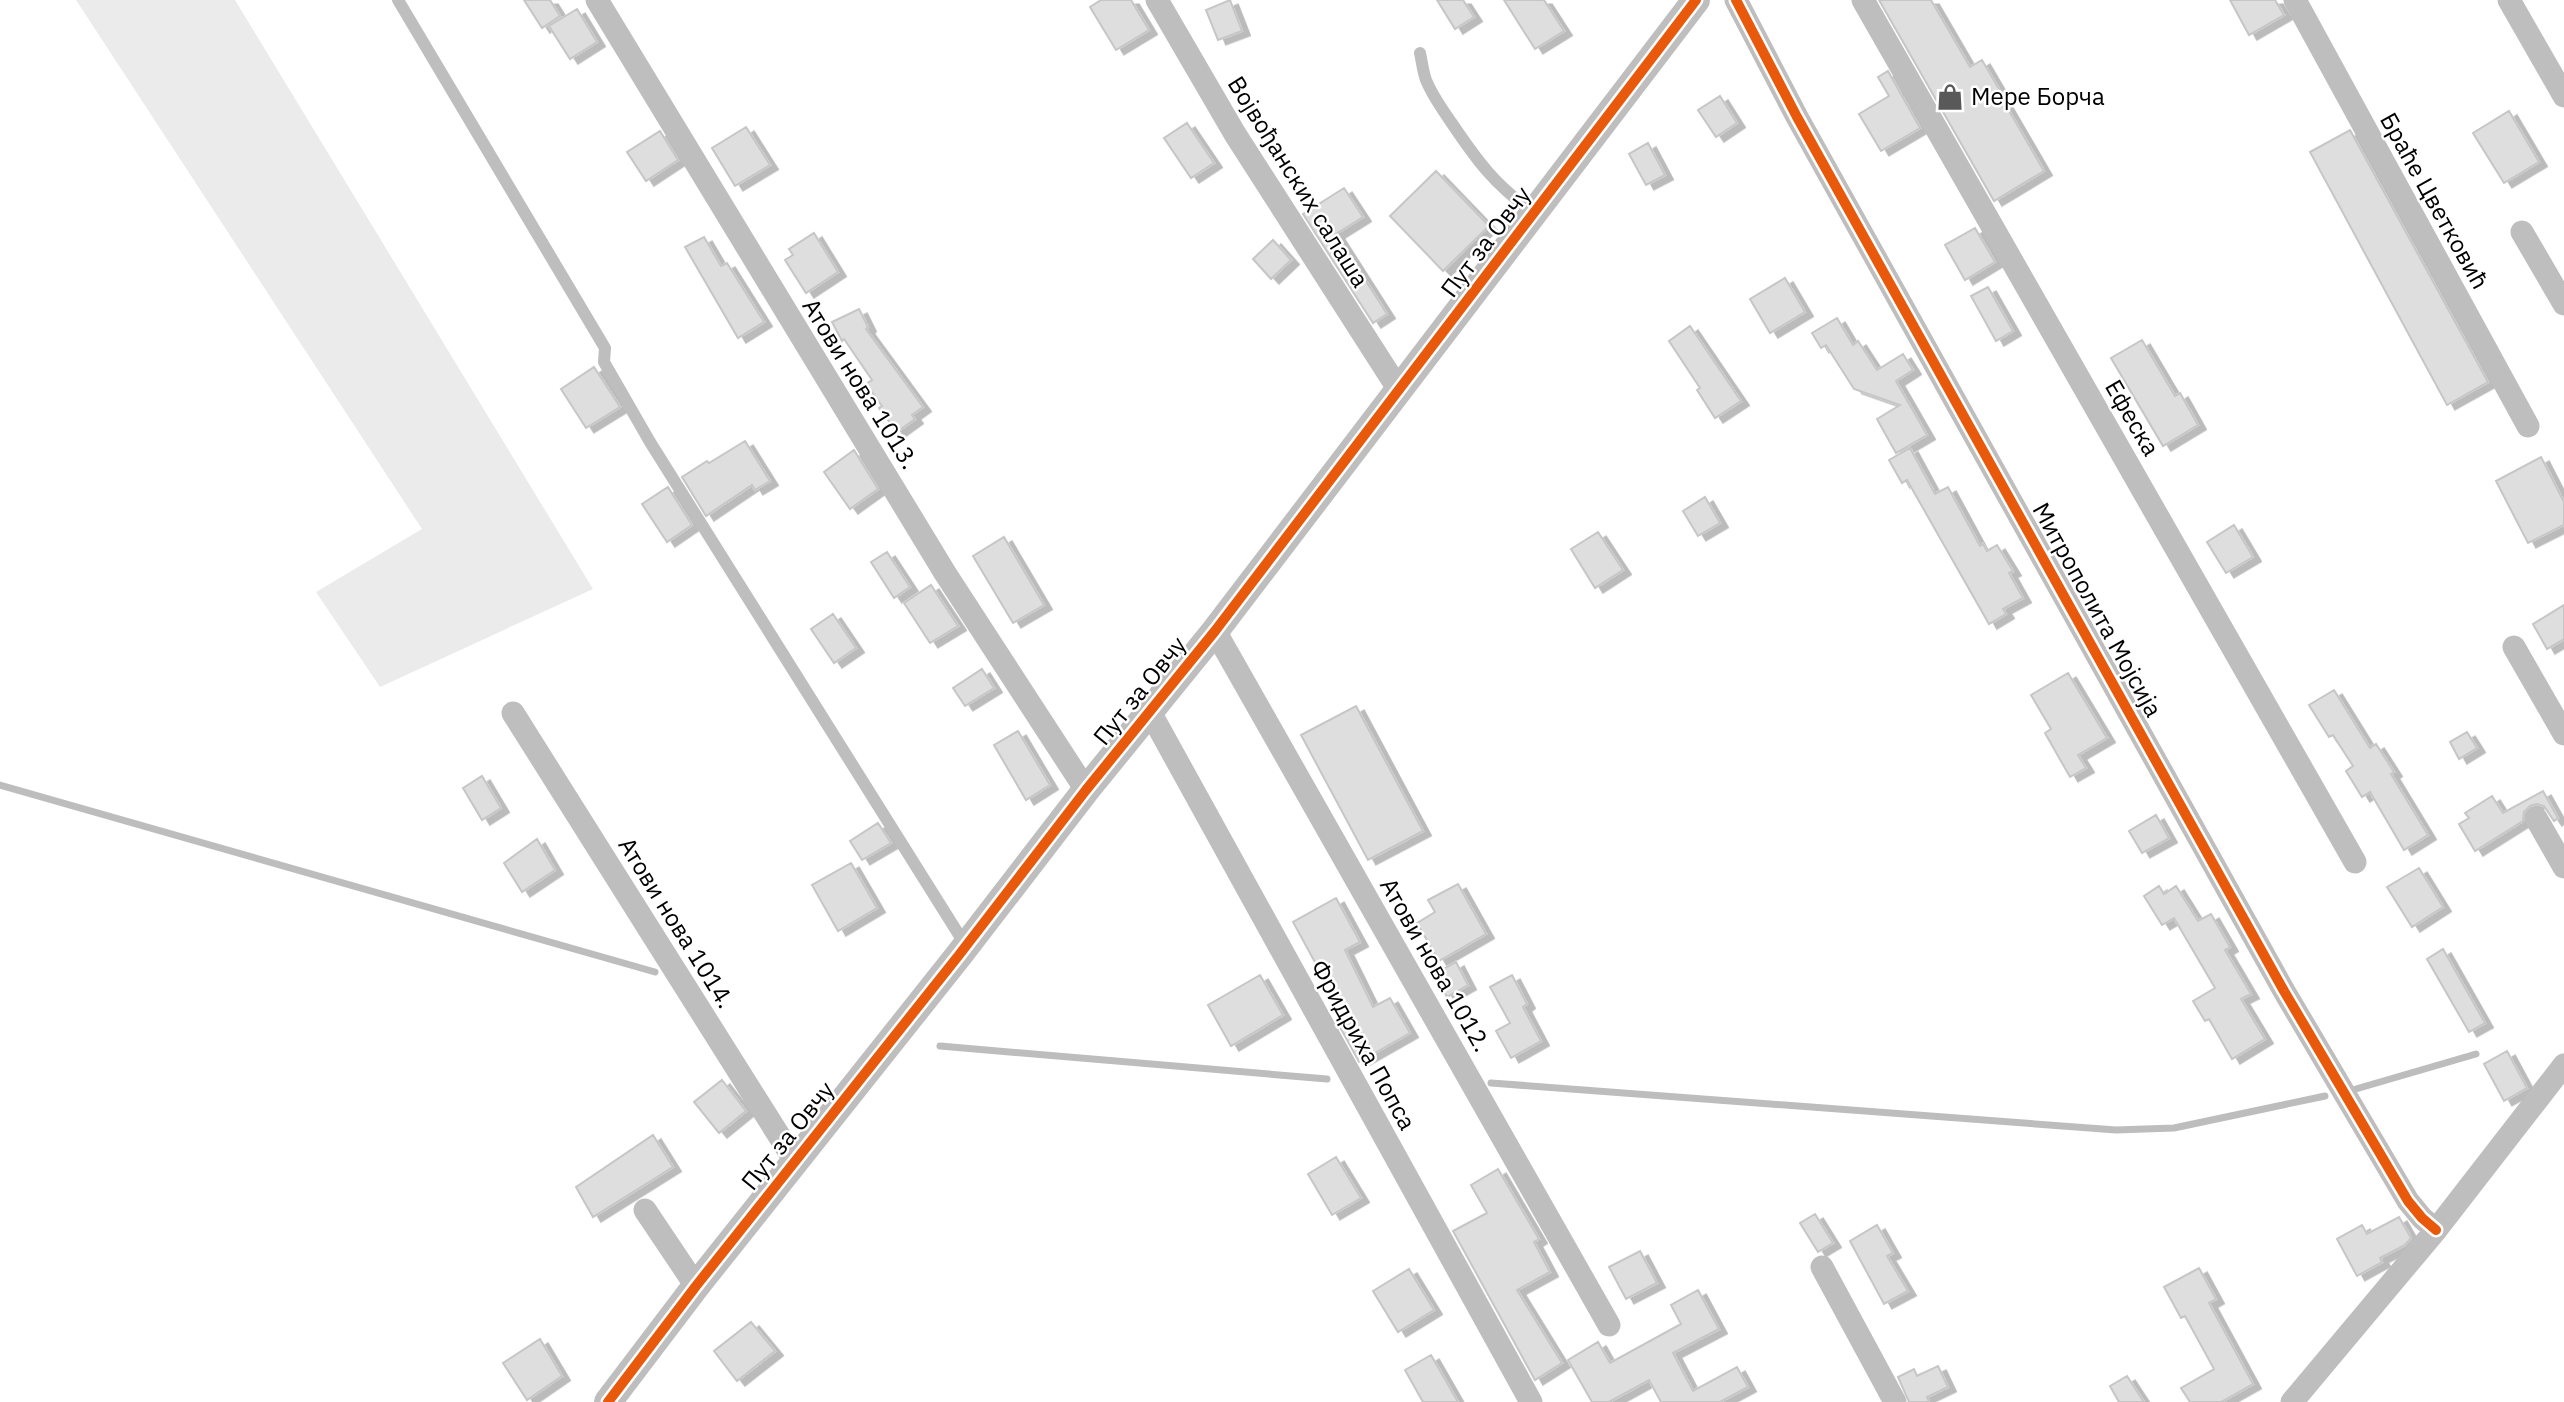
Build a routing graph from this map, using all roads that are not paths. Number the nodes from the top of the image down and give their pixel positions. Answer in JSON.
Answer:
{"nodes":[{"id":1,"x":398,"y":0,"type":"edge"},
{"id":2,"x":597,"y":0,"type":"edge"},
{"id":3,"x":1157,"y":0,"type":"edge"},
{"id":4,"x":1696,"y":0,"type":"edge"},
{"id":5,"x":1736,"y":0,"type":"edge"},
{"id":6,"x":1863,"y":0,"type":"edge"},
{"id":7,"x":2295,"y":0,"type":"edge"},
{"id":8,"x":2509,"y":0,"type":"edge"},
{"id":9,"x":1420,"y":53,"type":"dead end"},
{"id":10,"x":2564,"y":96,"type":"edge"},
{"id":11,"x":1534,"y":214,"type":"junction"},
{"id":12,"x":2522,"y":232,"type":"dead end"},
{"id":13,"x":2564,"y":304,"type":"edge"},
{"id":14,"x":1399,"y":390,"type":"junction"},
{"id":15,"x":2528,"y":426,"type":"dead end"},
{"id":16,"x":1215,"y":631,"type":"junction"},
{"id":17,"x":2514,"y":647,"type":"dead end"},
{"id":18,"x":1150,"y":712,"type":"junction"},
{"id":19,"x":513,"y":713,"type":"dead end"},
{"id":20,"x":2564,"y":734,"type":"edge"},
{"id":21,"x":1086,"y":790,"type":"junction"},
{"id":22,"x":2536,"y":818,"type":"dead end"},
{"id":23,"x":2355,"y":862,"type":"dead end"},
{"id":24,"x":2564,"y":867,"type":"edge"},
{"id":25,"x":966,"y":946,"type":"junction"},
{"id":26,"x":2561,"y":1073,"type":"edge"},
{"id":27,"x":795,"y":1161,"type":"junction"},
{"id":28,"x":645,"y":1210,"type":"dead end"},
{"id":29,"x":2436,"y":1230,"type":"junction"},
{"id":30,"x":1822,"y":1266,"type":"dead end"},
{"id":31,"x":696,"y":1286,"type":"junction"},
{"id":32,"x":1609,"y":1325,"type":"dead end"},
{"id":33,"x":608,"y":1402,"type":"edge"},
{"id":34,"x":1531,"y":1402,"type":"edge"},
{"id":35,"x":1895,"y":1402,"type":"edge"},
{"id":36,"x":2292,"y":1402,"type":"edge"}],
"edges":[{"from":1,"to":25,"type":"lane"},
{"from":2,"to":21,"type":"street","name":"Атови нова 1013."},
{"from":3,"to":14,"type":"street","name":"Војвођанских салаша"},
{"from":4,"to":11,"type":"street","name":"Пут за Овчу"},
{"from":5,"to":29,"type":"street","name":"Митрополита Мојсија"},
{"from":6,"to":23,"type":"street","name":"Ефеска"},
{"from":7,"to":15,"type":"street","name":"Браће Цветковић"},
{"from":8,"to":10,"type":"street"},
{"from":9,"to":11,"type":"lane"},
{"from":11,"to":14,"type":"street","name":"Пут за Овчу"},
{"from":12,"to":13,"type":"street"},
{"from":14,"to":16,"type":"street","name":"Пут за Овчу"},
{"from":16,"to":18,"type":"street","name":"Пут за Овчу"},
{"from":16,"to":32,"type":"street","name":"Атови нова 1012."},
{"from":17,"to":20,"type":"street"},
{"from":18,"to":21,"type":"street","name":"Пут за Овчу"},
{"from":18,"to":34,"type":"street","name":"Фридриха Попса"},
{"from":19,"to":27,"type":"street","name":"Атови нова 1014."},
{"from":21,"to":25,"type":"street","name":"Пут за Овчу"},
{"from":22,"to":24,"type":"street"},
{"from":25,"to":27,"type":"street","name":"Пут за Овчу"},
{"from":26,"to":29,"type":"street"},
{"from":27,"to":31,"type":"street","name":"Пут за Овчу"},
{"from":28,"to":31,"type":"street"},
{"from":29,"to":36,"type":"street"},
{"from":30,"to":35,"type":"street"},
{"from":31,"to":33,"type":"street","name":"Пут за Овчу"}]}
